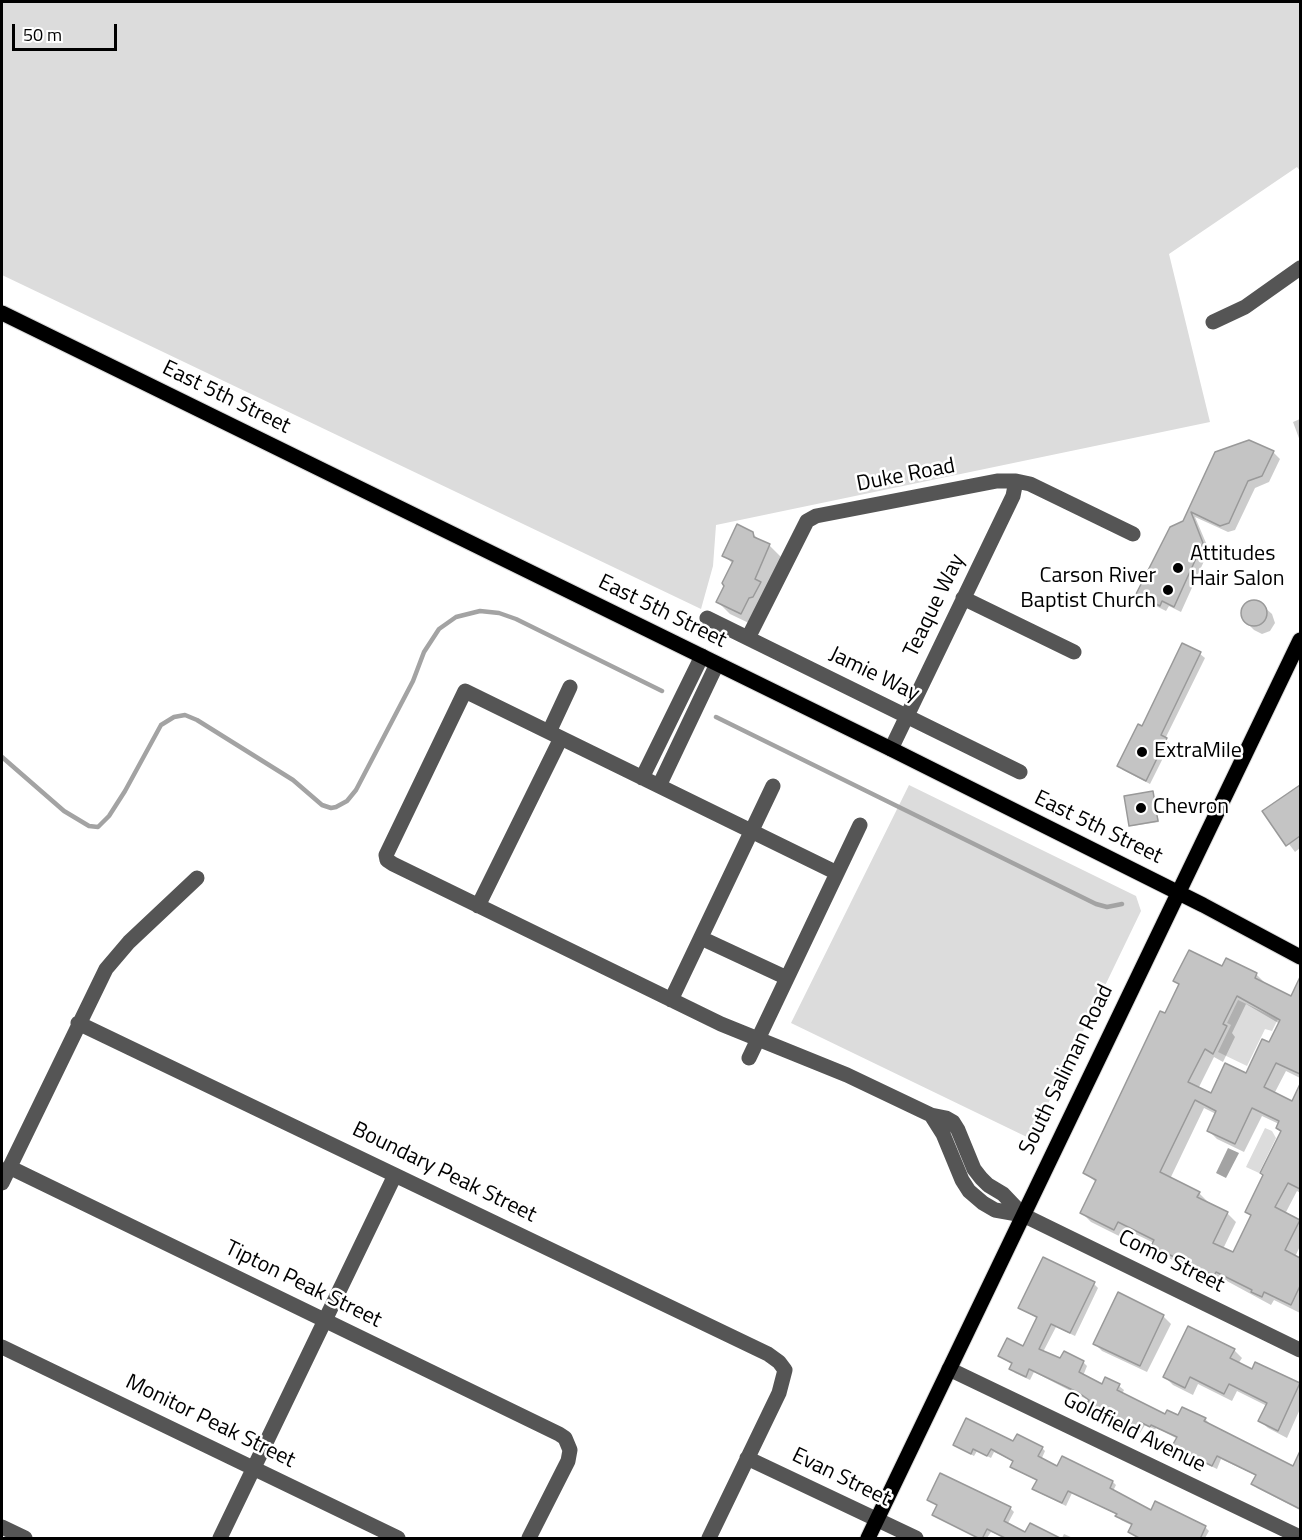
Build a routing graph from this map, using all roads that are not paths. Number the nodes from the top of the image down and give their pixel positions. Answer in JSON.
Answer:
{"nodes":[{"id":1,"x":1300,"y":268,"type":"edge"},
{"id":2,"x":2,"y":313,"type":"edge"},
{"id":3,"x":1213,"y":322,"type":"dead end"},
{"id":4,"x":1016,"y":481,"type":"junction"},
{"id":5,"x":1133,"y":534,"type":"dead end"},
{"id":6,"x":963,"y":598,"type":"junction"},
{"id":7,"x":707,"y":618,"type":"dead end"},
{"id":8,"x":748,"y":638,"type":"junction"},
{"id":9,"x":1300,"y":640,"type":"edge"},
{"id":10,"x":1074,"y":652,"type":"dead end"},
{"id":11,"x":702,"y":656,"type":"junction"},
{"id":12,"x":717,"y":664,"type":"junction"},
{"id":13,"x":570,"y":687,"type":"dead end"},
{"id":14,"x":906,"y":716,"type":"junction"},
{"id":15,"x":555,"y":735,"type":"junction"},
{"id":16,"x":891,"y":749,"type":"junction"},
{"id":17,"x":1020,"y":772,"type":"dead end"},
{"id":18,"x":642,"y":778,"type":"junction"},
{"id":19,"x":659,"y":786,"type":"junction"},
{"id":20,"x":774,"y":786,"type":"dead end"},
{"id":21,"x":860,"y":825,"type":"dead end"},
{"id":22,"x":752,"y":832,"type":"junction"},
{"id":23,"x":837,"y":873,"type":"junction"},
{"id":24,"x":197,"y":878,"type":"dead end"},
{"id":25,"x":1178,"y":892,"type":"junction"},
{"id":26,"x":478,"y":906,"type":"junction"},
{"id":27,"x":701,"y":938,"type":"junction"},
{"id":28,"x":1300,"y":957,"type":"edge"},
{"id":29,"x":787,"y":978,"type":"junction"},
{"id":30,"x":671,"y":1000,"type":"junction"},
{"id":31,"x":78,"y":1023,"type":"junction"},
{"id":32,"x":758,"y":1038,"type":"junction"},
{"id":33,"x":749,"y":1058,"type":"dead end"},
{"id":34,"x":9,"y":1167,"type":"junction"},
{"id":35,"x":395,"y":1175,"type":"junction"},
{"id":36,"x":2,"y":1183,"type":"edge"},
{"id":37,"x":1023,"y":1215,"type":"junction"},
{"id":38,"x":325,"y":1321,"type":"junction"},
{"id":39,"x":2,"y":1347,"type":"edge"},
{"id":40,"x":1300,"y":1350,"type":"edge"},
{"id":41,"x":949,"y":1369,"type":"junction"},
{"id":42,"x":747,"y":1458,"type":"junction"},
{"id":43,"x":254,"y":1469,"type":"junction"},
{"id":44,"x":877,"y":1520,"type":"junction"},
{"id":45,"x":2,"y":1527,"type":"edge"},
{"id":46,"x":1300,"y":1537,"type":"edge"},
{"id":47,"x":25,"y":1539,"type":"edge"},
{"id":48,"x":220,"y":1539,"type":"edge"},
{"id":49,"x":398,"y":1539,"type":"edge"},
{"id":50,"x":529,"y":1539,"type":"edge"},
{"id":51,"x":709,"y":1539,"type":"edge"},
{"id":52,"x":868,"y":1539,"type":"edge"},
{"id":53,"x":916,"y":1539,"type":"edge"}],
"edges":[{"from":1,"to":3,"type":"street"},
{"from":2,"to":11,"type":"main road","name":"East 5th Street"},
{"from":4,"to":5,"type":"street","name":"Duke Road"},
{"from":4,"to":6,"type":"street","name":"Teaque Way"},
{"from":4,"to":8,"type":"street","name":"Duke Road"},
{"from":6,"to":10,"type":"street"},
{"from":6,"to":14,"type":"street","name":"Teaque Way"},
{"from":7,"to":8,"type":"street","name":"Jamie Way"},
{"from":8,"to":14,"type":"street","name":"Jamie Way"},
{"from":9,"to":25,"type":"main road","name":"South Saliman Road"},
{"from":11,"to":12,"type":"main road","name":"East 5th Street"},
{"from":11,"to":18,"type":"street"},
{"from":12,"to":16,"type":"main road","name":"East 5th Street"},
{"from":12,"to":19,"type":"street"},
{"from":13,"to":15,"type":"street"},
{"from":14,"to":16,"type":"street","name":"Teaque Way"},
{"from":14,"to":17,"type":"street","name":"Jamie Way"},
{"from":15,"to":18,"type":"street"},
{"from":15,"to":26,"type":"street"},
{"from":15,"to":26,"type":"street","name":"Como Street"},
{"from":16,"to":25,"type":"main road","name":"East 5th Street"},
{"from":18,"to":19,"type":"street"},
{"from":19,"to":22,"type":"street"},
{"from":20,"to":22,"type":"street"},
{"from":21,"to":23,"type":"street"},
{"from":22,"to":23,"type":"street"},
{"from":22,"to":27,"type":"street"},
{"from":23,"to":29,"type":"street"},
{"from":24,"to":31,"type":"street"},
{"from":25,"to":28,"type":"main road","name":"East 5th Street"},
{"from":25,"to":37,"type":"main road","name":"South Saliman Road"},
{"from":26,"to":30,"type":"street","name":"Como Street"},
{"from":27,"to":29,"type":"street"},
{"from":27,"to":30,"type":"street"},
{"from":29,"to":32,"type":"street"},
{"from":30,"to":32,"type":"street","name":"Como Street"},
{"from":31,"to":34,"type":"street"},
{"from":31,"to":35,"type":"street","name":"Boundary Peak Street"},
{"from":32,"to":33,"type":"street"},
{"from":32,"to":37,"type":"street","name":"Como Street"},
{"from":34,"to":36,"type":"street"},
{"from":34,"to":38,"type":"street","name":"Tipton Peak Street"},
{"from":35,"to":38,"type":"street"},
{"from":35,"to":42,"type":"street","name":"Boundary Peak Street"},
{"from":37,"to":40,"type":"street","name":"Como Street"},
{"from":37,"to":41,"type":"main road","name":"South Saliman Road"},
{"from":38,"to":43,"type":"street"},
{"from":38,"to":50,"type":"street","name":"Tipton Peak Street"},
{"from":39,"to":43,"type":"street","name":"Monitor Peak Street"},
{"from":41,"to":44,"type":"main road","name":"South Saliman Road"},
{"from":41,"to":46,"type":"street","name":"Goldfield Avenue"},
{"from":42,"to":44,"type":"street","name":"Evan Street"},
{"from":42,"to":51,"type":"street"},
{"from":43,"to":48,"type":"street"},
{"from":43,"to":49,"type":"street","name":"Monitor Peak Street"},
{"from":44,"to":52,"type":"main road","name":"South Saliman Road"},
{"from":44,"to":53,"type":"street","name":"Evan Street"},
{"from":45,"to":47,"type":"street"}]}
